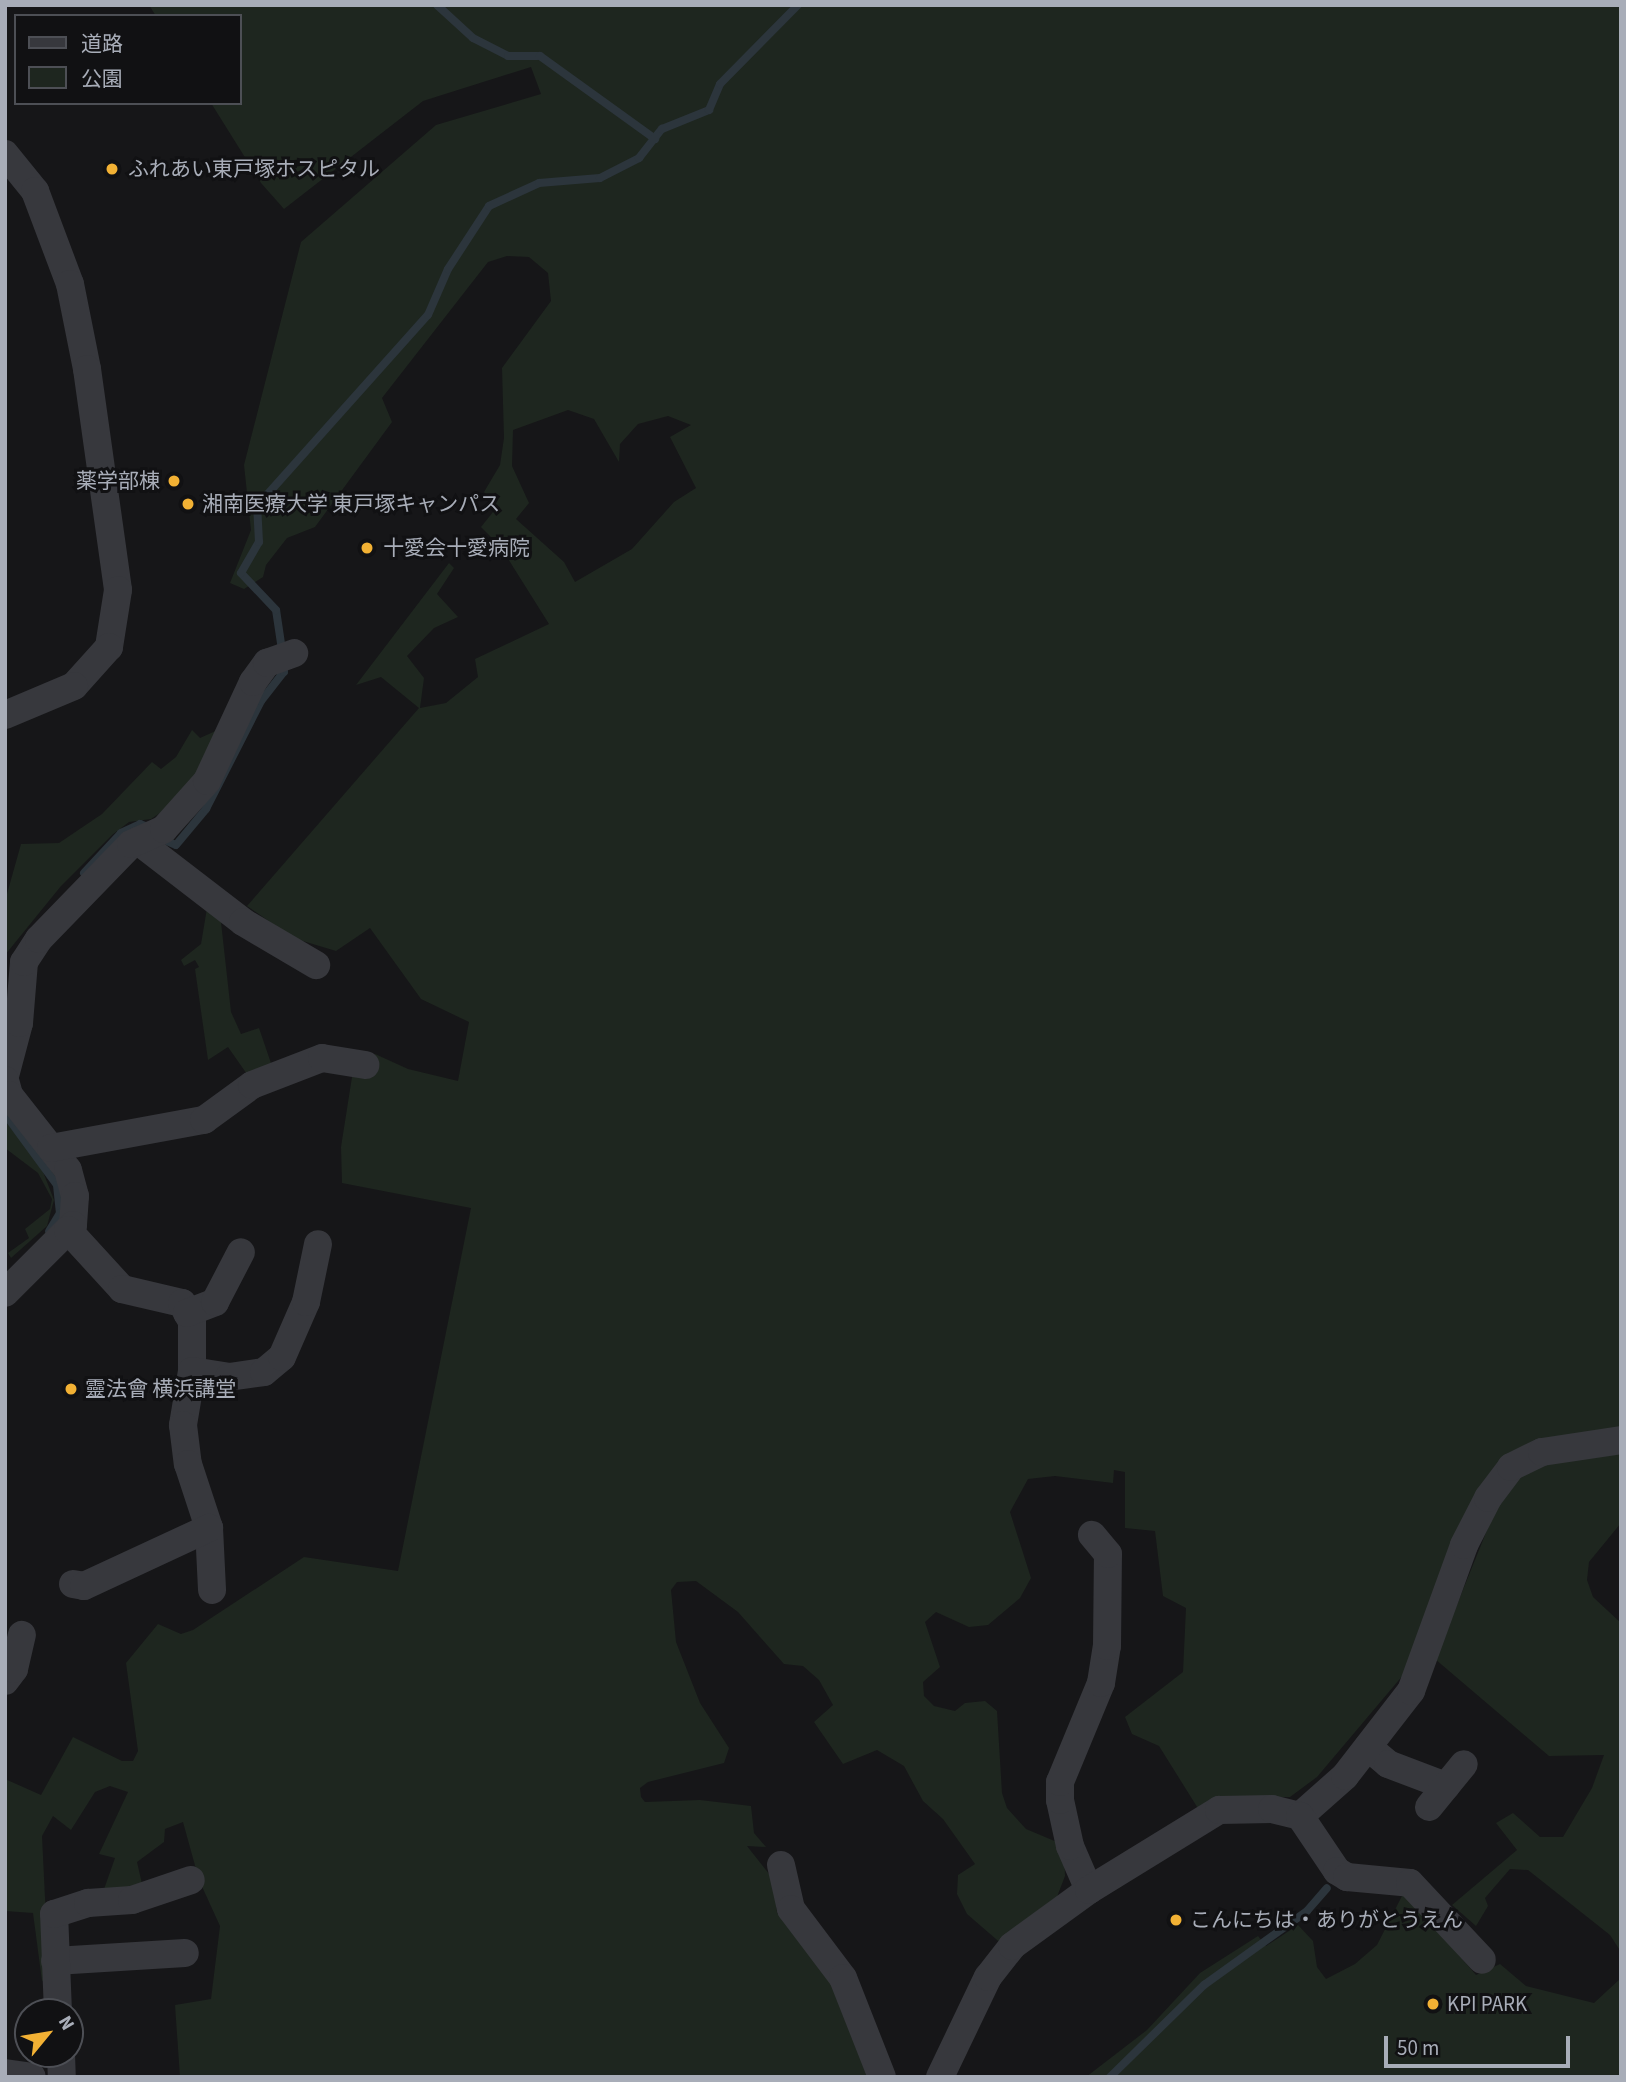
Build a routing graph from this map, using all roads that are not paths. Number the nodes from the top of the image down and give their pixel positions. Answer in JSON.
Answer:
{"nodes":[{"id":1,"x":5,"y":153,"type":"edge"},
{"id":2,"x":286,"y":655,"type":"dead end"},
{"id":3,"x":16,"y":710,"type":"edge"},
{"id":4,"x":151,"y":836,"type":"junction"},
{"id":5,"x":316,"y":965,"type":"dead end"},
{"id":6,"x":14,"y":974,"type":"edge"},
{"id":7,"x":365,"y":1065,"type":"dead end"},
{"id":8,"x":5,"y":1078,"type":"edge"},
{"id":9,"x":51,"y":1148,"type":"junction"},
{"id":10,"x":68,"y":1230,"type":"junction"},
{"id":11,"x":318,"y":1244,"type":"dead end"},
{"id":12,"x":240,"y":1252,"type":"dead end"},
{"id":13,"x":5,"y":1293,"type":"edge"},
{"id":14,"x":187,"y":1313,"type":"junction"},
{"id":15,"x":192,"y":1371,"type":"junction"},
{"id":16,"x":1621,"y":1440,"type":"edge"},
{"id":17,"x":209,"y":1528,"type":"junction"},
{"id":18,"x":1092,"y":1535,"type":"dead end"},
{"id":19,"x":73,"y":1584,"type":"dead end"},
{"id":20,"x":212,"y":1590,"type":"dead end"},
{"id":21,"x":22,"y":1635,"type":"dead end"},
{"id":22,"x":5,"y":1681,"type":"edge"},
{"id":23,"x":1368,"y":1747,"type":"junction"},
{"id":24,"x":1464,"y":1764,"type":"dead end"},
{"id":25,"x":1300,"y":1816,"type":"junction"},
{"id":26,"x":781,"y":1865,"type":"dead end"},
{"id":27,"x":191,"y":1880,"type":"dead end"},
{"id":28,"x":1089,"y":1891,"type":"junction"},
{"id":29,"x":185,"y":1953,"type":"dead end"},
{"id":30,"x":1482,"y":1959,"type":"dead end"},
{"id":31,"x":55,"y":1961,"type":"junction"},
{"id":32,"x":57,"y":1998,"type":"edge"},
{"id":33,"x":5,"y":2073,"type":"edge"},
{"id":34,"x":32,"y":2077,"type":"edge"},
{"id":35,"x":882,"y":2077,"type":"edge"},
{"id":36,"x":940,"y":2077,"type":"edge"}],
"edges":[{"from":1,"to":3,"type":"street"},
{"from":2,"to":4,"type":"street"},
{"from":4,"to":5,"type":"street"},
{"from":4,"to":6,"type":"street"},
{"from":6,"to":8,"type":"street"},
{"from":7,"to":9,"type":"street"},
{"from":8,"to":9,"type":"street"},
{"from":9,"to":10,"type":"street"},
{"from":10,"to":13,"type":"street"},
{"from":10,"to":14,"type":"street"},
{"from":11,"to":15,"type":"street"},
{"from":12,"to":14,"type":"street"},
{"from":14,"to":15,"type":"street"},
{"from":15,"to":17,"type":"street"},
{"from":16,"to":23,"type":"street"},
{"from":17,"to":19,"type":"street"},
{"from":17,"to":20,"type":"street"},
{"from":18,"to":28,"type":"street"},
{"from":21,"to":22,"type":"street"},
{"from":23,"to":24,"type":"street"},
{"from":23,"to":25,"type":"street"},
{"from":25,"to":28,"type":"street"},
{"from":25,"to":30,"type":"street"},
{"from":26,"to":35,"type":"street"},
{"from":27,"to":31,"type":"street"},
{"from":28,"to":36,"type":"street"},
{"from":29,"to":31,"type":"street"},
{"from":31,"to":32,"type":"street"},
{"from":33,"to":34,"type":"street"}]}
